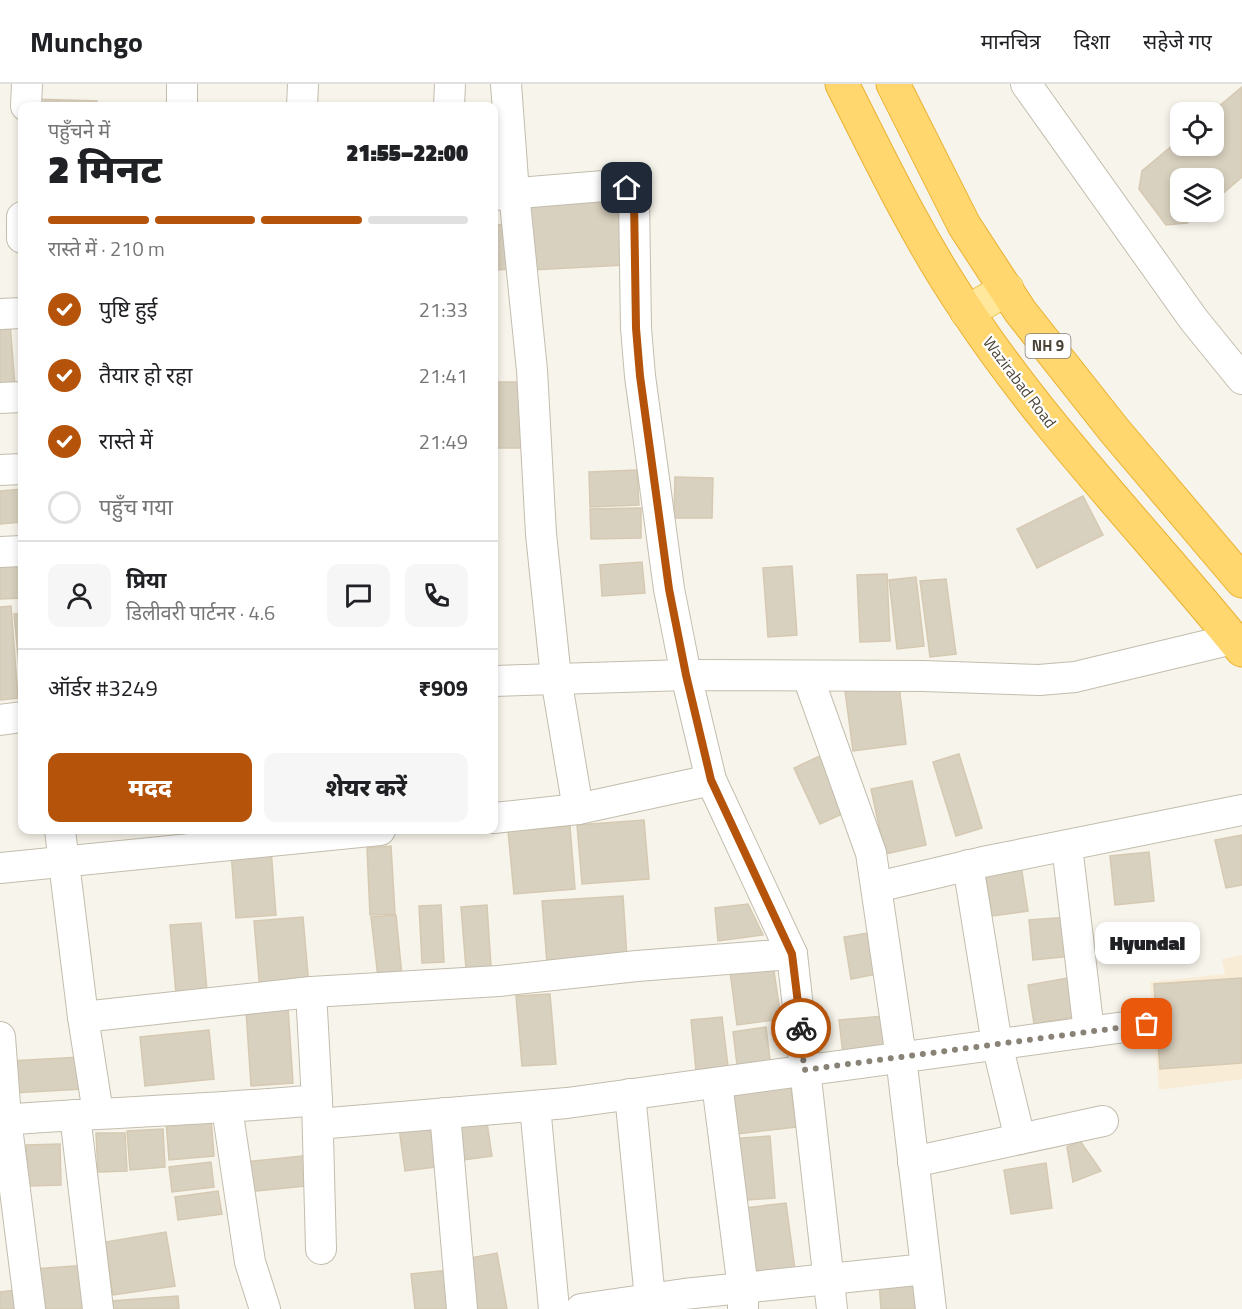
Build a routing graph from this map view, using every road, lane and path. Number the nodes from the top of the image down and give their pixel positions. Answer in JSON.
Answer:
{"nodes":[{"id":1,"x":27,"y":84,"type":"edge"},
{"id":2,"x":182,"y":84,"type":"edge"},
{"id":3,"x":303,"y":84,"type":"edge"},
{"id":4,"x":450,"y":84,"type":"edge"},
{"id":5,"x":506,"y":84,"type":"edge"},
{"id":6,"x":842,"y":84,"type":"edge"},
{"id":7,"x":893,"y":84,"type":"edge"},
{"id":8,"x":1026,"y":84,"type":"edge"},
{"id":9,"x":26,"y":102,"type":"edge"},
{"id":10,"x":183,"y":102,"type":"edge"},
{"id":11,"x":302,"y":102,"type":"edge"},
{"id":12,"x":449,"y":102,"type":"edge"},
{"id":13,"x":504,"y":194,"type":"edge"},
{"id":14,"x":1006,"y":289,"type":"junction"},
{"id":15,"x":967,"y":312,"type":"junction"},
{"id":16,"x":18,"y":313,"type":"edge"},
{"id":17,"x":0,"y":314,"type":"edge"},
{"id":18,"x":1242,"y":379,"type":"edge"},
{"id":19,"x":18,"y":397,"type":"edge"},
{"id":20,"x":0,"y":398,"type":"edge"},
{"id":21,"x":18,"y":469,"type":"edge"},
{"id":22,"x":0,"y":470,"type":"edge"},
{"id":23,"x":18,"y":551,"type":"edge"},
{"id":24,"x":0,"y":552,"type":"edge"},
{"id":25,"x":1242,"y":580,"type":"edge"},
{"id":26,"x":1238,"y":644,"type":"edge"},
{"id":27,"x":686,"y":675,"type":"junction"},
{"id":28,"x":808,"y":677,"type":"junction"},
{"id":29,"x":556,"y":678,"type":"junction"},
{"id":30,"x":498,"y":681,"type":"edge"},
{"id":31,"x":18,"y":718,"type":"edge"},
{"id":32,"x":0,"y":720,"type":"edge"},
{"id":33,"x":711,"y":780,"type":"junction"},
{"id":34,"x":578,"y":809,"type":"junction"},
{"id":35,"x":1242,"y":810,"type":"edge"},
{"id":36,"x":498,"y":818,"type":"edge"},
{"id":37,"x":60,"y":834,"type":"edge"},
{"id":38,"x":340,"y":834,"type":"edge"},
{"id":39,"x":1067,"y":846,"type":"junction"},
{"id":40,"x":64,"y":862,"type":"junction"},
{"id":41,"x":968,"y":865,"type":"junction"},
{"id":42,"x":0,"y":868,"type":"edge"},
{"id":43,"x":877,"y":887,"type":"junction"},
{"id":44,"x":792,"y":954,"type":"junction"},
{"id":45,"x":310,"y":992,"type":"junction"},
{"id":46,"x":83,"y":1017,"type":"junction"},
{"id":47,"x":1147,"y":1024,"type":"dead end"},
{"id":48,"x":1089,"y":1032,"type":"junction"},
{"id":49,"x":0,"y":1037,"type":"edge"},
{"id":50,"x":997,"y":1044,"type":"junction"},
{"id":51,"x":902,"y":1057,"type":"junction"},
{"id":52,"x":804,"y":1070,"type":"junction"},
{"id":53,"x":717,"y":1083,"type":"junction"},
{"id":54,"x":630,"y":1095,"type":"junction"},
{"id":55,"x":535,"y":1106,"type":"junction"},
{"id":56,"x":227,"y":1108,"type":"junction"},
{"id":57,"x":317,"y":1112,"type":"junction"},
{"id":58,"x":445,"y":1113,"type":"junction"},
{"id":59,"x":87,"y":1114,"type":"junction"},
{"id":60,"x":3,"y":1120,"type":"edge"},
{"id":61,"x":1103,"y":1121,"type":"dead end"},
{"id":62,"x":1020,"y":1139,"type":"junction"},
{"id":63,"x":913,"y":1162,"type":"junction"},
{"id":64,"x":321,"y":1250,"type":"dead end"},
{"id":65,"x":926,"y":1269,"type":"junction"},
{"id":66,"x":831,"y":1279,"type":"junction"},
{"id":67,"x":650,"y":1299,"type":"junction"},
{"id":68,"x":743,"y":1299,"type":"edge"},
{"id":69,"x":30,"y":1309,"type":"edge"},
{"id":70,"x":98,"y":1309,"type":"edge"},
{"id":71,"x":266,"y":1309,"type":"edge"},
{"id":72,"x":462,"y":1309,"type":"edge"},
{"id":73,"x":554,"y":1309,"type":"edge"},
{"id":74,"x":581,"y":1309,"type":"edge"},
{"id":75,"x":832,"y":1309,"type":"edge"},
{"id":76,"x":931,"y":1309,"type":"edge"}],
"edges":[{"from":1,"to":9,"type":"street"},
{"from":2,"to":10,"type":"street"},
{"from":3,"to":11,"type":"street"},
{"from":4,"to":12,"type":"street"},
{"from":5,"to":13,"type":"street"},
{"from":6,"to":15,"type":"highway","name":"Wazirabad Road"},
{"from":7,"to":14,"type":"highway","number":"NH 9"},
{"from":8,"to":18,"type":"street"},
{"from":13,"to":27,"type":"street"},
{"from":13,"to":29,"type":"street"},
{"from":14,"to":15,"type":"main road"},
{"from":14,"to":25,"type":"highway","number":"NH 9"},
{"from":15,"to":26,"type":"highway","name":"Wazirabad Road"},
{"from":16,"to":17,"type":"street"},
{"from":19,"to":20,"type":"street"},
{"from":21,"to":22,"type":"street"},
{"from":23,"to":24,"type":"street"},
{"from":26,"to":28,"type":"street"},
{"from":27,"to":28,"type":"street"},
{"from":27,"to":29,"type":"street"},
{"from":27,"to":33,"type":"street"},
{"from":28,"to":43,"type":"street"},
{"from":29,"to":30,"type":"street"},
{"from":29,"to":34,"type":"street"},
{"from":31,"to":32,"type":"street"},
{"from":33,"to":34,"type":"street"},
{"from":33,"to":44,"type":"street"},
{"from":34,"to":36,"type":"street"},
{"from":35,"to":39,"type":"street"},
{"from":37,"to":40,"type":"street"},
{"from":38,"to":40,"type":"street"},
{"from":39,"to":41,"type":"street"},
{"from":39,"to":48,"type":"street"},
{"from":40,"to":42,"type":"street"},
{"from":40,"to":46,"type":"street"},
{"from":41,"to":43,"type":"street"},
{"from":41,"to":50,"type":"street"},
{"from":43,"to":51,"type":"street"},
{"from":44,"to":45,"type":"street"},
{"from":44,"to":52,"type":"street"},
{"from":45,"to":46,"type":"street"},
{"from":45,"to":57,"type":"street"},
{"from":46,"to":59,"type":"street"},
{"from":47,"to":48,"type":"street"},
{"from":48,"to":50,"type":"street"},
{"from":49,"to":60,"type":"street"},
{"from":50,"to":51,"type":"street"},
{"from":50,"to":62,"type":"street"},
{"from":51,"to":52,"type":"street"},
{"from":51,"to":63,"type":"street"},
{"from":52,"to":53,"type":"street"},
{"from":52,"to":66,"type":"street"},
{"from":53,"to":54,"type":"street"},
{"from":53,"to":68,"type":"street"},
{"from":54,"to":55,"type":"street"},
{"from":54,"to":67,"type":"street"},
{"from":55,"to":58,"type":"street"},
{"from":55,"to":73,"type":"street"},
{"from":56,"to":57,"type":"street"},
{"from":56,"to":59,"type":"street"},
{"from":56,"to":71,"type":"street"},
{"from":57,"to":58,"type":"street"},
{"from":57,"to":64,"type":"street"},
{"from":58,"to":72,"type":"street"},
{"from":59,"to":60,"type":"street"},
{"from":59,"to":70,"type":"street"},
{"from":60,"to":69,"type":"street"},
{"from":61,"to":62,"type":"street"},
{"from":62,"to":63,"type":"street"},
{"from":63,"to":65,"type":"street"},
{"from":65,"to":66,"type":"street"},
{"from":65,"to":76,"type":"street"},
{"from":66,"to":68,"type":"street"},
{"from":66,"to":75,"type":"street"},
{"from":67,"to":68,"type":"street"},
{"from":67,"to":74,"type":"street"}]}
